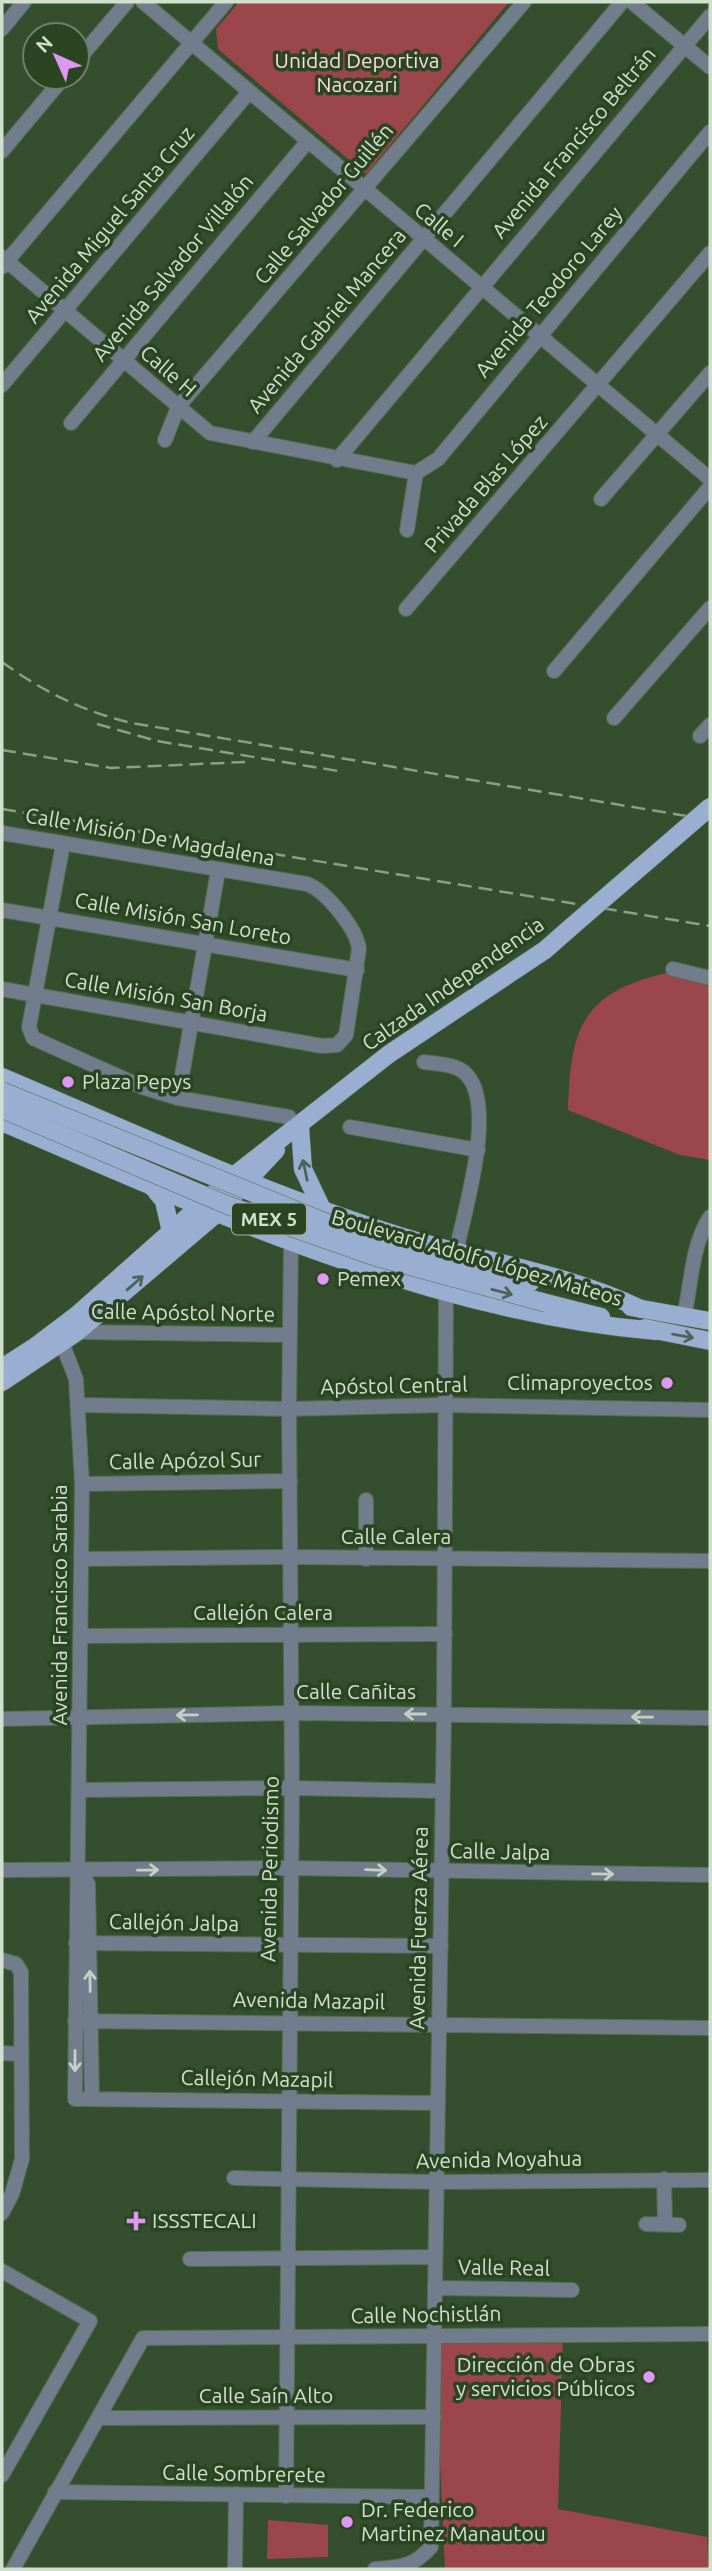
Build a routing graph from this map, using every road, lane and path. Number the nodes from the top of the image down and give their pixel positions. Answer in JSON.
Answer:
{"nodes":[{"id":1,"x":24,"y":2,"type":"edge"},
{"id":2,"x":127,"y":2,"type":"edge"},
{"id":3,"x":143,"y":2,"type":"edge"},
{"id":4,"x":226,"y":2,"type":"edge"},
{"id":5,"x":524,"y":2,"type":"edge"},
{"id":6,"x":622,"y":2,"type":"edge"},
{"id":7,"x":632,"y":2,"type":"edge"},
{"id":8,"x":710,"y":16,"type":"edge"},
{"id":9,"x":2,"y":29,"type":"edge"},
{"id":10,"x":191,"y":43,"type":"junction"},
{"id":11,"x":91,"y":44,"type":"edge"},
{"id":12,"x":685,"y":45,"type":"junction"},
{"id":13,"x":710,"y":66,"type":"edge"},
{"id":14,"x":52,"y":91,"type":"edge"},
{"id":15,"x":249,"y":92,"type":"junction"},
{"id":16,"x":710,"y":132,"type":"edge"},
{"id":17,"x":308,"y":141,"type":"junction"},
{"id":18,"x":2,"y":150,"type":"edge"},
{"id":19,"x":365,"y":190,"type":"junction"},
{"id":20,"x":422,"y":239,"type":"junction"},
{"id":21,"x":710,"y":253,"type":"edge"},
{"id":22,"x":3,"y":262,"type":"edge"},
{"id":23,"x":480,"y":287,"type":"junction"},
{"id":24,"x":65,"y":311,"type":"junction"},
{"id":25,"x":539,"y":337,"type":"junction"},
{"id":26,"x":122,"y":359,"type":"junction"},
{"id":27,"x":710,"y":373,"type":"edge"},
{"id":28,"x":2,"y":385,"type":"edge"},
{"id":29,"x":598,"y":386,"type":"junction"},
{"id":30,"x":178,"y":407,"type":"junction"},
{"id":31,"x":71,"y":422,"type":"dead end"},
{"id":32,"x":658,"y":435,"type":"junction"},
{"id":33,"x":165,"y":440,"type":"dead end"},
{"id":34,"x":253,"y":442,"type":"junction"},
{"id":35,"x":337,"y":460,"type":"junction"},
{"id":36,"x":416,"y":473,"type":"junction"},
{"id":37,"x":710,"y":479,"type":"edge"},
{"id":38,"x":710,"y":487,"type":"edge"},
{"id":39,"x":601,"y":499,"type":"dead end"},
{"id":40,"x":407,"y":530,"type":"dead end"},
{"id":41,"x":710,"y":608,"type":"edge"},
{"id":42,"x":406,"y":609,"type":"dead end"},
{"id":43,"x":554,"y":671,"type":"dead end"},
{"id":44,"x":614,"y":718,"type":"dead end"},
{"id":45,"x":710,"y":807,"type":"edge"},
{"id":46,"x":2,"y":833,"type":"edge"},
{"id":47,"x":64,"y":844,"type":"junction"},
{"id":48,"x":218,"y":871,"type":"junction"},
{"id":49,"x":2,"y":910,"type":"edge"},
{"id":50,"x":50,"y":918,"type":"junction"},
{"id":51,"x":204,"y":944,"type":"junction"},
{"id":52,"x":673,"y":969,"type":"dead end"},
{"id":53,"x":357,"y":970,"type":"junction"},
{"id":54,"x":710,"y":978,"type":"edge"},
{"id":55,"x":2,"y":989,"type":"edge"},
{"id":56,"x":36,"y":996,"type":"junction"},
{"id":57,"x":190,"y":1021,"type":"junction"},
{"id":58,"x":322,"y":1046,"type":"joint"},
{"id":59,"x":424,"y":1062,"type":"dead end"},
{"id":60,"x":2,"y":1077,"type":"edge"},
{"id":61,"x":2,"y":1091,"type":"edge"},
{"id":62,"x":178,"y":1098,"type":"junction"},
{"id":63,"x":2,"y":1108,"type":"edge"},
{"id":64,"x":2,"y":1122,"type":"edge"},
{"id":65,"x":295,"y":1122,"type":"junction"},
{"id":66,"x":350,"y":1127,"type":"dead end"},
{"id":67,"x":283,"y":1140,"type":"junction"},
{"id":68,"x":478,"y":1150,"type":"junction"},
{"id":69,"x":261,"y":1153,"type":"junction"},
{"id":70,"x":205,"y":1163,"type":"junction"},
{"id":71,"x":243,"y":1177,"type":"junction"},
{"id":72,"x":152,"y":1186,"type":"junction"},
{"id":73,"x":199,"y":1206,"type":"junction"},
{"id":74,"x":322,"y":1209,"type":"junction"},
{"id":75,"x":216,"y":1214,"type":"junction"},
{"id":76,"x":710,"y":1217,"type":"edge"},
{"id":77,"x":235,"y":1221,"type":"junction"},
{"id":78,"x":179,"y":1235,"type":"junction"},
{"id":79,"x":291,"y":1241,"type":"junction"},
{"id":80,"x":456,"y":1252,"type":"junction"},
{"id":81,"x":446,"y":1291,"type":"junction"},
{"id":82,"x":641,"y":1309,"type":"junction"},
{"id":83,"x":684,"y":1317,"type":"junction"},
{"id":84,"x":710,"y":1321,"type":"edge"},
{"id":85,"x":656,"y":1331,"type":"junction"},
{"id":86,"x":289,"y":1335,"type":"junction"},
{"id":87,"x":69,"y":1338,"type":"junction"},
{"id":88,"x":710,"y":1341,"type":"edge"},
{"id":89,"x":2,"y":1368,"type":"edge"},
{"id":90,"x":2,"y":1382,"type":"edge"},
{"id":91,"x":79,"y":1405,"type":"junction"},
{"id":92,"x":444,"y":1405,"type":"junction"},
{"id":93,"x":289,"y":1409,"type":"junction"},
{"id":94,"x":710,"y":1410,"type":"edge"},
{"id":95,"x":290,"y":1481,"type":"junction"},
{"id":96,"x":82,"y":1484,"type":"junction"},
{"id":97,"x":366,"y":1500,"type":"dead end"},
{"id":98,"x":290,"y":1557,"type":"junction"},
{"id":99,"x":82,"y":1559,"type":"junction"},
{"id":100,"x":366,"y":1559,"type":"junction"},
{"id":101,"x":444,"y":1559,"type":"junction"},
{"id":102,"x":710,"y":1561,"type":"edge"},
{"id":103,"x":290,"y":1634,"type":"junction"},
{"id":104,"x":445,"y":1634,"type":"junction"},
{"id":105,"x":82,"y":1636,"type":"junction"},
{"id":106,"x":292,"y":1713,"type":"junction"},
{"id":107,"x":444,"y":1714,"type":"junction"},
{"id":108,"x":80,"y":1717,"type":"junction"},
{"id":109,"x":710,"y":1718,"type":"edge"},
{"id":110,"x":2,"y":1719,"type":"edge"},
{"id":111,"x":292,"y":1788,"type":"junction"},
{"id":112,"x":80,"y":1790,"type":"junction"},
{"id":113,"x":442,"y":1791,"type":"junction"},
{"id":114,"x":290,"y":1868,"type":"junction"},
{"id":115,"x":2,"y":1870,"type":"edge"},
{"id":116,"x":80,"y":1871,"type":"junction"},
{"id":117,"x":441,"y":1872,"type":"junction"},
{"id":118,"x":710,"y":1875,"type":"edge"},
{"id":119,"x":83,"y":1943,"type":"junction"},
{"id":120,"x":290,"y":1946,"type":"junction"},
{"id":121,"x":441,"y":1946,"type":"junction"},
{"id":122,"x":9,"y":1962,"type":"edge"},
{"id":123,"x":83,"y":2021,"type":"junction"},
{"id":124,"x":290,"y":2021,"type":"junction"},
{"id":125,"x":439,"y":2025,"type":"junction"},
{"id":126,"x":710,"y":2028,"type":"edge"},
{"id":127,"x":2,"y":2053,"type":"edge"},
{"id":128,"x":19,"y":2054,"type":"junction"},
{"id":129,"x":75,"y":2099,"type":"joint"},
{"id":130,"x":92,"y":2099,"type":"junction"},
{"id":131,"x":289,"y":2099,"type":"junction"},
{"id":132,"x":438,"y":2103,"type":"junction"},
{"id":133,"x":234,"y":2178,"type":"dead end"},
{"id":134,"x":664,"y":2179,"type":"junction"},
{"id":135,"x":710,"y":2180,"type":"edge"},
{"id":136,"x":288,"y":2181,"type":"junction"},
{"id":137,"x":436,"y":2182,"type":"junction"},
{"id":138,"x":2,"y":2213,"type":"edge"},
{"id":139,"x":646,"y":2224,"type":"dead end"},
{"id":140,"x":286,"y":2257,"type":"junction"},
{"id":141,"x":435,"y":2257,"type":"junction"},
{"id":142,"x":190,"y":2259,"type":"dead end"},
{"id":143,"x":2,"y":2271,"type":"edge"},
{"id":144,"x":435,"y":2288,"type":"junction"},
{"id":145,"x":572,"y":2290,"type":"dead end"},
{"id":146,"x":436,"y":2334,"type":"junction"},
{"id":147,"x":710,"y":2334,"type":"edge"},
{"id":148,"x":286,"y":2339,"type":"junction"},
{"id":149,"x":99,"y":2417,"type":"junction"},
{"id":150,"x":286,"y":2417,"type":"junction"},
{"id":151,"x":434,"y":2417,"type":"junction"},
{"id":152,"x":2,"y":2475,"type":"edge"},
{"id":153,"x":55,"y":2492,"type":"junction"},
{"id":154,"x":236,"y":2494,"type":"junction"},
{"id":155,"x":286,"y":2496,"type":"junction"},
{"id":156,"x":431,"y":2497,"type":"junction"},
{"id":157,"x":13,"y":2569,"type":"edge"},
{"id":158,"x":235,"y":2569,"type":"edge"},
{"id":159,"x":375,"y":2569,"type":"edge"}],
"edges":[{"from":1,"to":9,"type":"street"},
{"from":2,"to":11,"type":"street"},
{"from":3,"to":10,"type":"street","name":"Calle I"},
{"from":4,"to":10,"type":"street"},
{"from":5,"to":19,"type":"street","name":"Calle Salvador Guillén"},
{"from":6,"to":20,"type":"street","name":"Avenida Gabriel Mancera"},
{"from":7,"to":12,"type":"street"},
{"from":8,"to":12,"type":"street","name":"Avenida Francisco Beltrán"},
{"from":10,"to":15,"type":"street","name":"Calle I"},
{"from":10,"to":22,"type":"street"},
{"from":12,"to":13,"type":"street"},
{"from":12,"to":23,"type":"street","name":"Avenida Francisco Beltrán"},
{"from":14,"to":18,"type":"street"},
{"from":15,"to":17,"type":"street","name":"Calle I"},
{"from":15,"to":24,"type":"street","name":"Avenida Miguel Santa Cruz"},
{"from":16,"to":25,"type":"street","name":"Avenida Teodoro Larey"},
{"from":17,"to":19,"type":"street","name":"Calle I"},
{"from":17,"to":26,"type":"street","name":"Avenida Salvador Villalón"},
{"from":19,"to":20,"type":"street","name":"Calle I"},
{"from":19,"to":30,"type":"street","name":"Calle Salvador Guillén"},
{"from":20,"to":23,"type":"street","name":"Calle I"},
{"from":20,"to":34,"type":"street","name":"Avenida Gabriel Mancera"},
{"from":21,"to":29,"type":"street","name":"Privada Blas López"},
{"from":22,"to":24,"type":"street","name":"Calle H"},
{"from":23,"to":25,"type":"street","name":"Calle I"},
{"from":23,"to":35,"type":"street","name":"Avenida Francisco Beltrán"},
{"from":24,"to":26,"type":"street","name":"Calle H"},
{"from":24,"to":28,"type":"street","name":"Avenida Miguel Santa Cruz"},
{"from":25,"to":29,"type":"street","name":"Calle I"},
{"from":25,"to":36,"type":"street","name":"Avenida Teodoro Larey"},
{"from":26,"to":30,"type":"street","name":"Calle H"},
{"from":26,"to":31,"type":"street","name":"Avenida Salvador Villalón"},
{"from":27,"to":32,"type":"street"},
{"from":29,"to":32,"type":"street","name":"Calle I"},
{"from":29,"to":42,"type":"street","name":"Privada Blas López"},
{"from":30,"to":33,"type":"street","name":"Calle Salvador Guillén"},
{"from":30,"to":34,"type":"street","name":"Calle H"},
{"from":32,"to":37,"type":"street","name":"Calle I"},
{"from":32,"to":39,"type":"street"},
{"from":34,"to":35,"type":"street","name":"Calle H"},
{"from":35,"to":36,"type":"street","name":"Calle H"},
{"from":36,"to":40,"type":"street","name":"Privada Blas López"},
{"from":38,"to":43,"type":"street"},
{"from":41,"to":44,"type":"street"},
{"from":45,"to":65,"type":"main road","name":"Calzada Independencia","bridge":true},
{"from":46,"to":47,"type":"street","name":"Calle Misión De Magdalena"},
{"from":47,"to":48,"type":"street","name":"Calle Misión De Magdalena"},
{"from":47,"to":50,"type":"street"},
{"from":48,"to":51,"type":"street"},
{"from":48,"to":53,"type":"street","name":"Calle Misión De Magdalena"},
{"from":49,"to":50,"type":"street","name":"Calle Misión San Loreto"},
{"from":50,"to":51,"type":"street","name":"Calle Misión San Loreto"},
{"from":50,"to":56,"type":"street"},
{"from":51,"to":53,"type":"street","name":"Calle Misión San Loreto"},
{"from":51,"to":57,"type":"street"},
{"from":52,"to":54,"type":"street"},
{"from":53,"to":58,"type":"street","name":"Calle Misión De Magdalena"},
{"from":55,"to":56,"type":"street","name":"Calle Misión San Borja"},
{"from":56,"to":57,"type":"street","name":"Calle Misión San Borja"},
{"from":56,"to":62,"type":"street"},
{"from":57,"to":58,"type":"street","name":"Calle Misión San Borja"},
{"from":57,"to":62,"type":"street"},
{"from":59,"to":68,"type":"street"},
{"from":60,"to":70,"type":"main road"},
{"from":61,"to":82,"type":"main road","name":"Boulevard Adolfo López Mateos","number":"MEX 5","bridge":true},
{"from":62,"to":65,"type":"street"},
{"from":63,"to":85,"type":"main road","name":"Boulevard Adolfo López Mateos","number":"MEX 5","one_way":true,"bridge":true},
{"from":64,"to":72,"type":"main road"},
{"from":65,"to":67,"type":"main road","name":"Calzada Independencia"},
{"from":74,"to":65,"type":"main road","one_way":true},
{"from":66,"to":68,"type":"street"},
{"from":67,"to":69,"type":"main road","name":"Calzada Independencia"},
{"from":67,"to":71,"type":"main road","name":"Calzada Independencia"},
{"from":68,"to":80,"type":"street"},
{"from":69,"to":70,"type":"main road"},
{"from":69,"to":71,"type":"main road","name":"Calzada Independencia"},
{"from":70,"to":71,"type":"main road"},
{"from":71,"to":73,"type":"main road","name":"Calzada Independencia"},
{"from":71,"to":74,"type":"main road"},
{"from":71,"to":75,"type":"main road","name":"Calzada Independencia"},
{"from":72,"to":73,"type":"main road"},
{"from":72,"to":78,"type":"main road"},
{"from":73,"to":75,"type":"main road"},
{"from":73,"to":78,"type":"main road","name":"Calzada Independencia"},
{"from":74,"to":80,"type":"main road"},
{"from":75,"to":77,"type":"main road"},
{"from":75,"to":78,"type":"main road","name":"Calzada Independencia"},
{"from":76,"to":83,"type":"street"},
{"from":77,"to":78,"type":"main road"},
{"from":77,"to":79,"type":"main road"},
{"from":87,"to":78,"type":"main road","name":"Calzada Independencia","one_way":true},
{"from":78,"to":89,"type":"main road","name":"Calzada Independencia"},
{"from":79,"to":81,"type":"main road"},
{"from":79,"to":86,"type":"street","name":"Avenida Periodismo"},
{"from":80,"to":82,"type":"main road"},
{"from":81,"to":85,"type":"main road"},
{"from":81,"to":92,"type":"street","name":"Avenida Fuerza Aérea"},
{"from":82,"to":83,"type":"main road","name":"Boulevard Adolfo López Mateos","number":"MEX 5"},
{"from":83,"to":84,"type":"main road","name":"Boulevard Adolfo López Mateos","number":"MEX 5"},
{"from":85,"to":88,"type":"main road","name":"Boulevard Adolfo López Mateos","number":"MEX 5","one_way":true},
{"from":86,"to":87,"type":"street","name":"Calle Apóstol Norte"},
{"from":86,"to":93,"type":"street","name":"Avenida Periodismo"},
{"from":87,"to":90,"type":"main road","name":"Calzada Independencia"},
{"from":87,"to":91,"type":"street","name":"Avenida Francisco Sarabia"},
{"from":91,"to":93,"type":"street","name":"Apóstol Central"},
{"from":91,"to":96,"type":"street","name":"Avenida Francisco Sarabia"},
{"from":92,"to":93,"type":"street","name":"Apóstol Central"},
{"from":92,"to":94,"type":"street","name":"Apóstol Central"},
{"from":92,"to":101,"type":"street","name":"Avenida Fuerza Aérea"},
{"from":93,"to":95,"type":"street","name":"Avenida Periodismo"},
{"from":95,"to":96,"type":"street","name":"Calle Apózol Sur"},
{"from":95,"to":98,"type":"street","name":"Avenida Periodismo"},
{"from":96,"to":99,"type":"street","name":"Avenida Francisco Sarabia"},
{"from":97,"to":100,"type":"street"},
{"from":98,"to":99,"type":"street","name":"Calle Calera"},
{"from":98,"to":100,"type":"street","name":"Calle Calera"},
{"from":98,"to":103,"type":"street","name":"Avenida Periodismo"},
{"from":99,"to":105,"type":"street","name":"Avenida Francisco Sarabia"},
{"from":100,"to":101,"type":"street","name":"Calle Calera"},
{"from":101,"to":102,"type":"street","name":"Calle Calera"},
{"from":101,"to":104,"type":"street","name":"Avenida Fuerza Aérea"},
{"from":103,"to":104,"type":"street","name":"Callejón Calera"},
{"from":103,"to":105,"type":"street","name":"Callejón Calera"},
{"from":103,"to":106,"type":"street","name":"Avenida Periodismo"},
{"from":104,"to":107,"type":"street","name":"Avenida Fuerza Aérea"},
{"from":105,"to":108,"type":"street","name":"Avenida Francisco Sarabia"},
{"from":107,"to":106,"type":"street","name":"Calle Cañitas","one_way":true},
{"from":106,"to":108,"type":"street","name":"Calle Cañitas","one_way":true},
{"from":106,"to":111,"type":"street","name":"Avenida Periodismo"},
{"from":109,"to":107,"type":"street","name":"Calle Cañitas","one_way":true},
{"from":107,"to":113,"type":"street","name":"Avenida Fuerza Aérea"},
{"from":108,"to":110,"type":"street","name":"Calle Cañitas"},
{"from":108,"to":112,"type":"street","name":"Avenida Francisco Sarabia"},
{"from":111,"to":112,"type":"street"},
{"from":111,"to":113,"type":"street"},
{"from":111,"to":114,"type":"street","name":"Avenida Periodismo"},
{"from":112,"to":116,"type":"street","name":"Avenida Francisco Sarabia"},
{"from":113,"to":117,"type":"street","name":"Avenida Fuerza Aérea"},
{"from":116,"to":114,"type":"street","name":"Calle Jalpa","one_way":true},
{"from":114,"to":117,"type":"street","name":"Calle Jalpa","one_way":true},
{"from":114,"to":120,"type":"street","name":"Avenida Periodismo"},
{"from":115,"to":116,"type":"street","name":"Calle Jalpa"},
{"from":116,"to":119,"type":"street","name":"Avenida Francisco Sarabia"},
{"from":117,"to":118,"type":"street","name":"Calle Jalpa","one_way":true},
{"from":117,"to":121,"type":"street","name":"Avenida Fuerza Aérea"},
{"from":119,"to":120,"type":"street","name":"Callejón Jalpa"},
{"from":119,"to":123,"type":"street","name":"Avenida Francisco Sarabia"},
{"from":120,"to":121,"type":"street","name":"Callejón Jalpa"},
{"from":120,"to":124,"type":"street","name":"Avenida Periodismo"},
{"from":121,"to":125,"type":"street","name":"Avenida Fuerza Aérea"},
{"from":122,"to":128,"type":"street"},
{"from":123,"to":124,"type":"street","name":"Avenida Mazapil"},
{"from":123,"to":129,"type":"street","name":"Avenida Francisco Sarabia","one_way":true},
{"from":123,"to":130,"type":"street","name":"Avenida Francisco Sarabia"},
{"from":124,"to":125,"type":"street","name":"Avenida Mazapil"},
{"from":124,"to":131,"type":"street","name":"Avenida Periodismo"},
{"from":125,"to":126,"type":"street","name":"Avenida Mazapil"},
{"from":125,"to":132,"type":"street","name":"Avenida Fuerza Aérea"},
{"from":127,"to":128,"type":"street"},
{"from":128,"to":138,"type":"street"},
{"from":129,"to":130,"type":"street","name":"Callejón Mazapil"},
{"from":130,"to":131,"type":"street","name":"Callejón Mazapil"},
{"from":131,"to":132,"type":"street","name":"Callejón Mazapil"},
{"from":131,"to":136,"type":"street","name":"Avenida Periodismo"},
{"from":132,"to":137,"type":"street","name":"Avenida Fuerza Aérea"},
{"from":133,"to":136,"type":"street","name":"Avenida Moyahua"},
{"from":134,"to":135,"type":"street","name":"Avenida Moyahua"},
{"from":134,"to":137,"type":"street","name":"Avenida Moyahua"},
{"from":134,"to":139,"type":"street"},
{"from":136,"to":137,"type":"street","name":"Avenida Moyahua"},
{"from":136,"to":140,"type":"street","name":"Avenida Periodismo"},
{"from":137,"to":141,"type":"street","name":"Avenida Fuerza Aérea"},
{"from":140,"to":141,"type":"street"},
{"from":140,"to":142,"type":"street"},
{"from":140,"to":148,"type":"street","name":"Avenida Periodismo"},
{"from":141,"to":144,"type":"street","name":"Avenida Fuerza Aérea"},
{"from":143,"to":152,"type":"street"},
{"from":144,"to":145,"type":"street","name":"Valle Real"},
{"from":144,"to":146,"type":"street","name":"Avenida Fuerza Aérea"},
{"from":146,"to":147,"type":"street","name":"Calle Nochistlán"},
{"from":146,"to":148,"type":"street","name":"Calle Nochistlán"},
{"from":146,"to":151,"type":"street","name":"Avenida Fuerza Aérea"},
{"from":148,"to":149,"type":"street","name":"Calle Nochistlán"},
{"from":148,"to":150,"type":"street","name":"Avenida Periodismo"},
{"from":149,"to":150,"type":"street","name":"Calle Saín Alto"},
{"from":149,"to":153,"type":"street"},
{"from":150,"to":151,"type":"street","name":"Calle Saín Alto"},
{"from":150,"to":155,"type":"street","name":"Avenida Periodismo"},
{"from":151,"to":156,"type":"street","name":"Avenida Fuerza Aérea"},
{"from":153,"to":154,"type":"street","name":"Calle Sombrerete"},
{"from":153,"to":157,"type":"street"},
{"from":154,"to":155,"type":"street","name":"Calle Sombrerete"},
{"from":154,"to":158,"type":"street"},
{"from":155,"to":156,"type":"street","name":"Calle Sombrerete"},
{"from":156,"to":159,"type":"street","name":"Avenida Fuerza Aérea"}]}
